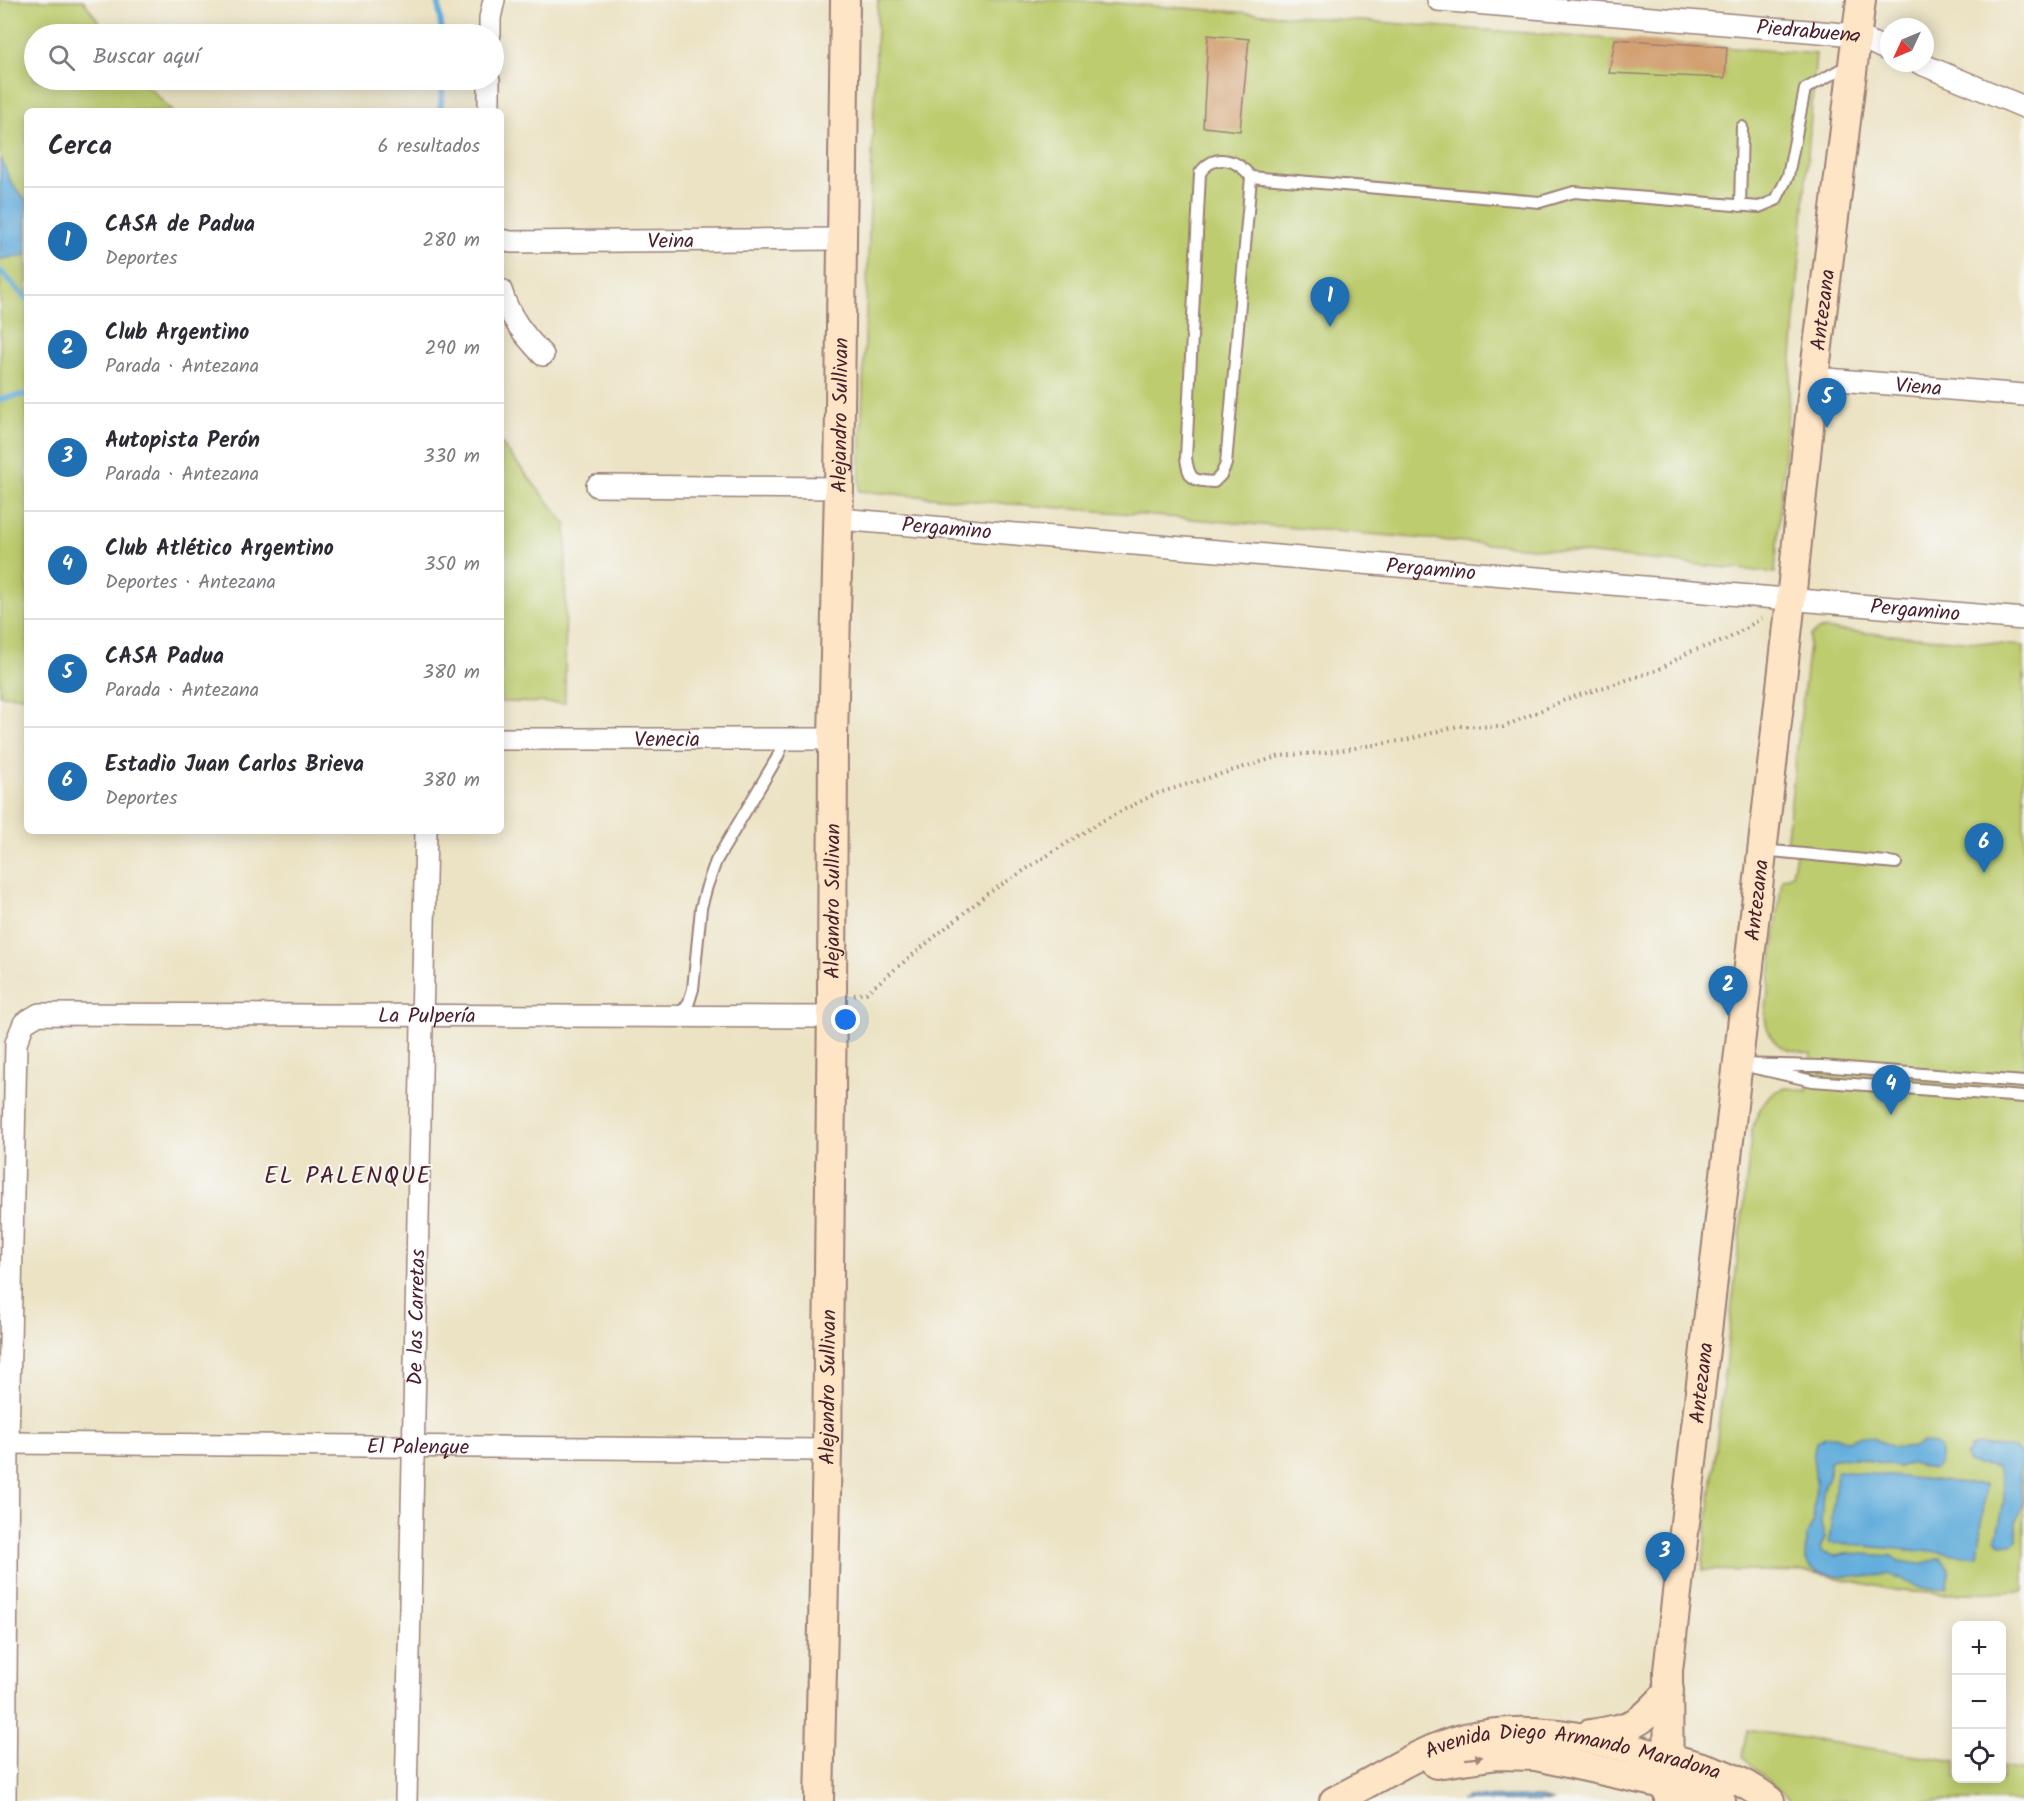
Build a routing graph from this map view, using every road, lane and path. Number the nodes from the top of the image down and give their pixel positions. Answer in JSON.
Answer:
{"nodes":[{"id":1,"x":494,"y":0,"type":"edge"},
{"id":2,"x":846,"y":0,"type":"edge"},
{"id":3,"x":1438,"y":0,"type":"edge"},
{"id":4,"x":1861,"y":0,"type":"edge"},
{"id":5,"x":1593,"y":6,"type":"edge"},
{"id":6,"x":490,"y":24,"type":"edge"},
{"id":7,"x":1855,"y":49,"type":"junction"},
{"id":8,"x":1880,"y":50,"type":"edge"},
{"id":9,"x":1934,"y":69,"type":"edge"},
{"id":10,"x":489,"y":90,"type":"edge"},
{"id":11,"x":2024,"y":107,"type":"edge"},
{"id":12,"x":489,"y":108,"type":"edge"},
{"id":13,"x":1742,"y":127,"type":"dead end"},
{"id":14,"x":1251,"y":177,"type":"junction"},
{"id":15,"x":1740,"y":206,"type":"junction"},
{"id":16,"x":841,"y":239,"type":"junction"},
{"id":17,"x":504,"y":241,"type":"edge"},
{"id":18,"x":504,"y":299,"type":"edge"},
{"id":19,"x":543,"y":355,"type":"dead end"},
{"id":20,"x":1814,"y":378,"type":"junction"},
{"id":21,"x":2024,"y":395,"type":"edge"},
{"id":22,"x":597,"y":486,"type":"dead end"},
{"id":23,"x":839,"y":488,"type":"junction"},
{"id":24,"x":838,"y":519,"type":"junction"},
{"id":25,"x":1791,"y":600,"type":"junction"},
{"id":26,"x":2024,"y":619,"type":"edge"},
{"id":27,"x":785,"y":738,"type":"junction"},
{"id":28,"x":504,"y":739,"type":"edge"},
{"id":29,"x":833,"y":740,"type":"junction"},
{"id":30,"x":426,"y":834,"type":"edge"},
{"id":31,"x":1762,"y":850,"type":"junction"},
{"id":32,"x":1896,"y":862,"type":"dead end"},
{"id":33,"x":832,"y":1008,"type":"junction"},
{"id":34,"x":423,"y":1015,"type":"junction"},
{"id":35,"x":679,"y":1017,"type":"junction"},
{"id":36,"x":1737,"y":1064,"type":"junction"},
{"id":37,"x":2024,"y":1082,"type":"edge"},
{"id":38,"x":2024,"y":1097,"type":"edge"},
{"id":39,"x":8,"y":1443,"type":"junction"},
{"id":40,"x":412,"y":1447,"type":"junction"},
{"id":41,"x":827,"y":1450,"type":"junction"},
{"id":42,"x":1669,"y":1691,"type":"junction"},
{"id":43,"x":1668,"y":1721,"type":"junction"},
{"id":44,"x":1577,"y":1735,"type":"junction"},
{"id":45,"x":1715,"y":1770,"type":"junction"},
{"id":46,"x":1376,"y":1779,"type":"junction"},
{"id":47,"x":1668,"y":1781,"type":"edge"},
{"id":48,"x":5,"y":1801,"type":"edge"},
{"id":49,"x":406,"y":1801,"type":"edge"},
{"id":50,"x":819,"y":1801,"type":"edge"},
{"id":51,"x":1334,"y":1801,"type":"edge"},
{"id":52,"x":1721,"y":1801,"type":"edge"},
{"id":53,"x":1770,"y":1801,"type":"edge"}],
"edges":[{"from":1,"to":6,"type":"street"},
{"from":2,"to":16,"type":"street","name":"Alejandro Sullivan"},
{"from":3,"to":5,"type":"street","name":"Piedrabuena"},
{"from":4,"to":7,"type":"street","name":"Antezana"},
{"from":5,"to":7,"type":"street","name":"Piedrabuena"},
{"from":7,"to":8,"type":"street","name":"Piedrabuena"},
{"from":7,"to":15,"type":"lane"},
{"from":7,"to":20,"type":"street","name":"Antezana"},
{"from":9,"to":11,"type":"street"},
{"from":10,"to":12,"type":"street"},
{"from":13,"to":15,"type":"lane"},
{"from":14,"to":14,"type":"lane"},
{"from":14,"to":15,"type":"lane"},
{"from":16,"to":17,"type":"street","name":"Veina"},
{"from":16,"to":23,"type":"street","name":"Alejandro Sullivan"},
{"from":18,"to":19,"type":"street"},
{"from":20,"to":21,"type":"street","name":"Viena"},
{"from":20,"to":25,"type":"street","name":"Antezana"},
{"from":22,"to":23,"type":"street"},
{"from":23,"to":24,"type":"street","name":"Alejandro Sullivan"},
{"from":24,"to":25,"type":"street","name":"Pergamino"},
{"from":24,"to":29,"type":"street","name":"Alejandro Sullivan"},
{"from":25,"to":26,"type":"street","name":"Pergamino"},
{"from":25,"to":31,"type":"street","name":"Antezana"},
{"from":25,"to":33,"type":"path"},
{"from":27,"to":28,"type":"street","name":"Venecia"},
{"from":27,"to":29,"type":"street","name":"Venecia"},
{"from":27,"to":35,"type":"lane"},
{"from":29,"to":33,"type":"street","name":"Alejandro Sullivan"},
{"from":30,"to":34,"type":"street","name":"De las Carretas"},
{"from":31,"to":32,"type":"lane"},
{"from":31,"to":36,"type":"street","name":"Antezana"},
{"from":33,"to":35,"type":"street","name":"La Pulpería"},
{"from":33,"to":41,"type":"street","name":"Alejandro Sullivan"},
{"from":34,"to":35,"type":"street","name":"La Pulpería"},
{"from":34,"to":39,"type":"street","name":"La Pulpería"},
{"from":34,"to":40,"type":"street","name":"De las Carretas"},
{"from":36,"to":37,"type":"lane"},
{"from":36,"to":38,"type":"lane"},
{"from":36,"to":42,"type":"street","name":"Antezana"},
{"from":39,"to":40,"type":"street","name":"El Palenque"},
{"from":39,"to":48,"type":"street"},
{"from":40,"to":41,"type":"street","name":"El Palenque"},
{"from":40,"to":49,"type":"street","name":"De las Carretas"},
{"from":41,"to":50,"type":"street","name":"Alejandro Sullivan"},
{"from":42,"to":43,"type":"street","name":"Antezana"},
{"from":42,"to":44,"type":"street"},
{"from":43,"to":45,"type":"street"},
{"from":43,"to":47,"type":"street","name":"Antezana"},
{"from":44,"to":46,"type":"street","name":"Avenida Diego Armando Maradona"},
{"from":44,"to":47,"type":"street","name":"Avenida Diego Armando Maradona"},
{"from":45,"to":47,"type":"street","name":"Avenida Diego Armando Maradona"},
{"from":45,"to":53,"type":"street","name":"Avenida Diego Armando Maradona"},
{"from":46,"to":47,"type":"street","name":"Avenida Diego Armando Maradona","one_way":true},
{"from":46,"to":51,"type":"street","name":"Avenida Diego Armando Maradona"},
{"from":47,"to":52,"type":"street","name":"Avenida Diego Armando Maradona"}]}
